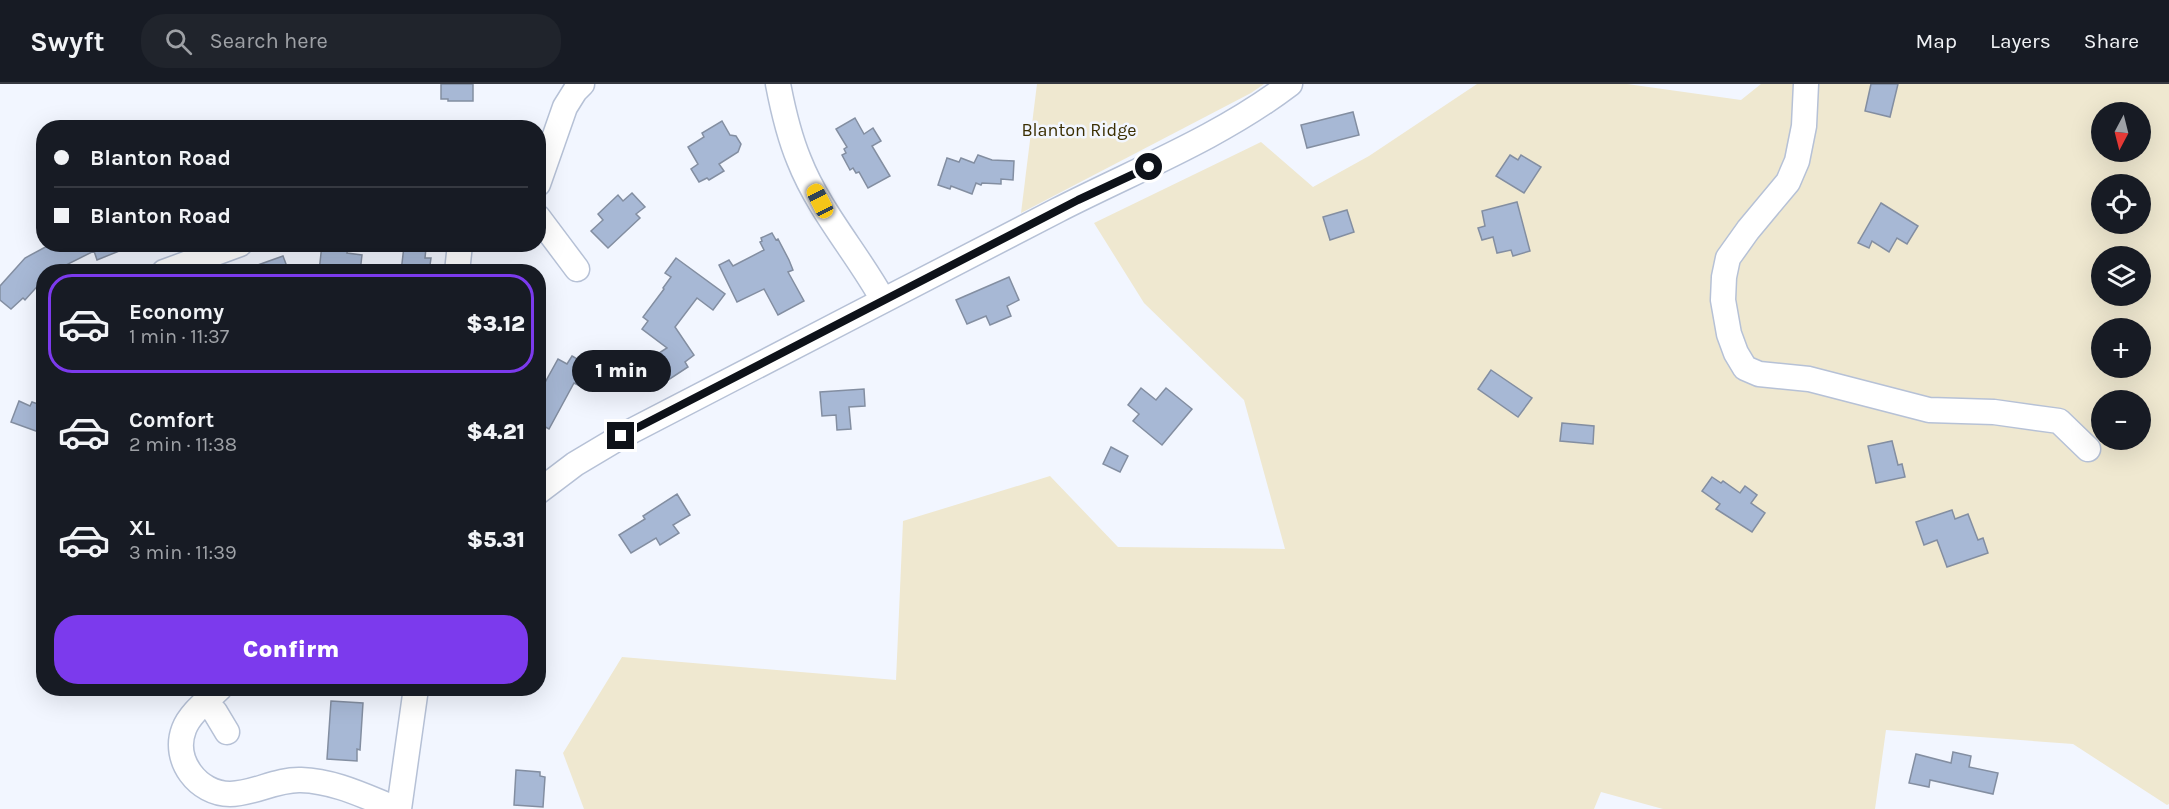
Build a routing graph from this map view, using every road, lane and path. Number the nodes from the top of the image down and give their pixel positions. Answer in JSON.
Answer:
{"nodes":[{"id":1,"x":582,"y":84,"type":"edge"},
{"id":2,"x":778,"y":84,"type":"edge"},
{"id":3,"x":1290,"y":84,"type":"edge"},
{"id":4,"x":1806,"y":84,"type":"edge"},
{"id":5,"x":546,"y":161,"type":"edge"},
{"id":6,"x":546,"y":228,"type":"edge"},
{"id":7,"x":230,"y":252,"type":"edge"},
{"id":8,"x":217,"y":263,"type":"edge"},
{"id":9,"x":577,"y":269,"type":"dead end"},
{"id":10,"x":883,"y":300,"type":"junction"},
{"id":11,"x":2088,"y":449,"type":"dead end"},
{"id":12,"x":546,"y":486,"type":"edge"},
{"id":13,"x":213,"y":696,"type":"edge"},
{"id":14,"x":414,"y":696,"type":"edge"},
{"id":15,"x":227,"y":732,"type":"dead end"},
{"id":16,"x":398,"y":809,"type":"edge"}],
"edges":[{"from":1,"to":5,"type":"street"},
{"from":2,"to":10,"type":"street"},
{"from":3,"to":10,"type":"street"},
{"from":4,"to":11,"type":"street"},
{"from":6,"to":9,"type":"street"},
{"from":7,"to":8,"type":"street"},
{"from":10,"to":12,"type":"street"},
{"from":13,"to":15,"type":"street"},
{"from":13,"to":16,"type":"street"},
{"from":14,"to":16,"type":"street"}]}
